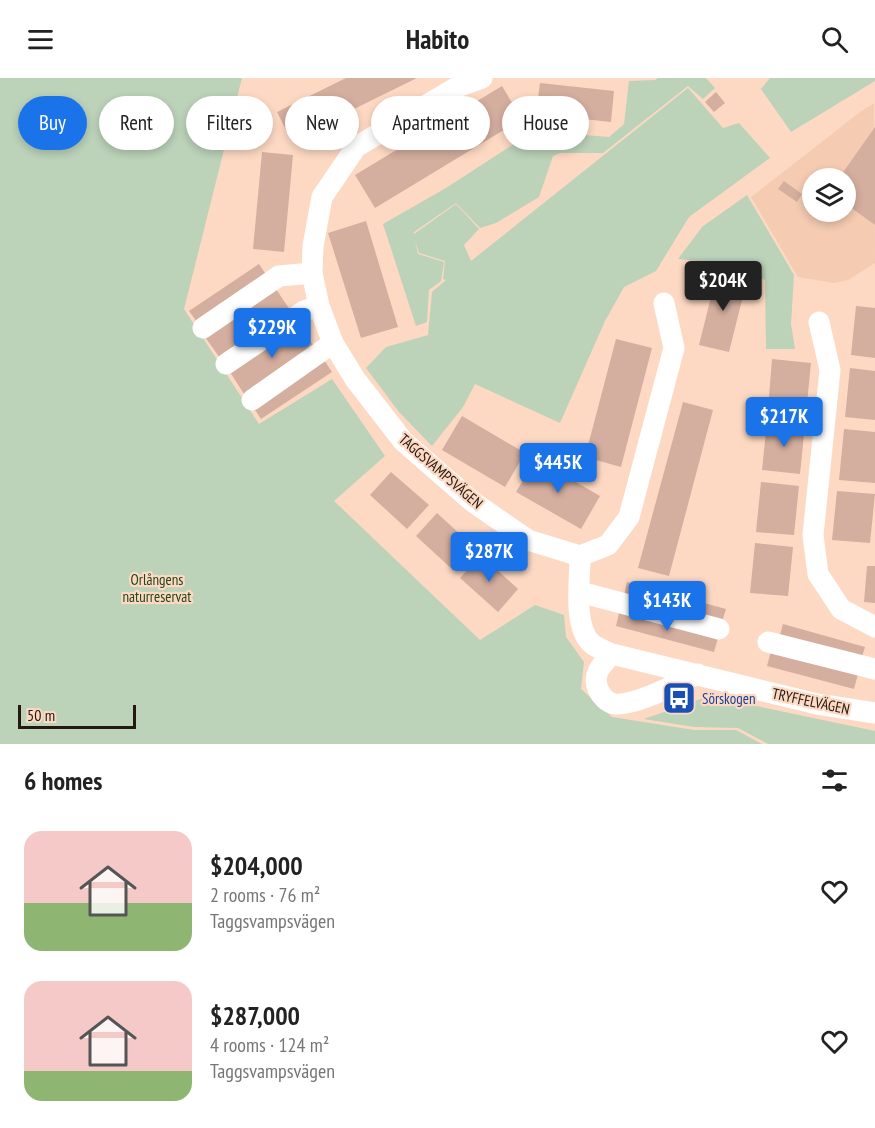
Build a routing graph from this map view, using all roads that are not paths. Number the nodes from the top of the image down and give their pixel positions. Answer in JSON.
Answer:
{"nodes":[{"id":1,"x":482,"y":78,"type":"edge"},
{"id":2,"x":312,"y":273,"type":"junction"},
{"id":3,"x":664,"y":303,"type":"dead end"},
{"id":4,"x":319,"y":306,"type":"junction"},
{"id":5,"x":819,"y":322,"type":"dead end"},
{"id":6,"x":204,"y":328,"type":"dead end"},
{"id":7,"x":333,"y":344,"type":"junction"},
{"id":8,"x":226,"y":364,"type":"dead end"},
{"id":9,"x":252,"y":400,"type":"dead end"},
{"id":10,"x":580,"y":556,"type":"junction"},
{"id":11,"x":580,"y":592,"type":"junction"},
{"id":12,"x":875,"y":627,"type":"edge"},
{"id":13,"x":719,"y":629,"type":"dead end"},
{"id":14,"x":768,"y":642,"type":"dead end"},
{"id":15,"x":612,"y":654,"type":"junction"},
{"id":16,"x":875,"y":669,"type":"edge"},
{"id":17,"x":698,"y":674,"type":"junction"},
{"id":18,"x":875,"y":713,"type":"edge"}],
"edges":[{"from":1,"to":2,"type":"street","name":"TAGGSVAMPSVÄGEN"},
{"from":2,"to":4,"type":"street","name":"TAGGSVAMPSVÄGEN"},
{"from":2,"to":6,"type":"street"},
{"from":3,"to":10,"type":"street"},
{"from":4,"to":7,"type":"street","name":"TAGGSVAMPSVÄGEN"},
{"from":4,"to":8,"type":"street"},
{"from":5,"to":12,"type":"street"},
{"from":7,"to":9,"type":"street"},
{"from":7,"to":10,"type":"street","name":"TAGGSVAMPSVÄGEN"},
{"from":10,"to":11,"type":"street","name":"TRYFFELVÄGEN"},
{"from":11,"to":13,"type":"street"},
{"from":11,"to":15,"type":"street","name":"TRYFFELVÄGEN"},
{"from":14,"to":16,"type":"street"},
{"from":15,"to":17,"type":"street","name":"TRYFFELVÄGEN"},
{"from":15,"to":17,"type":"street"},
{"from":17,"to":18,"type":"street","name":"TRYFFELVÄGEN"}]}
